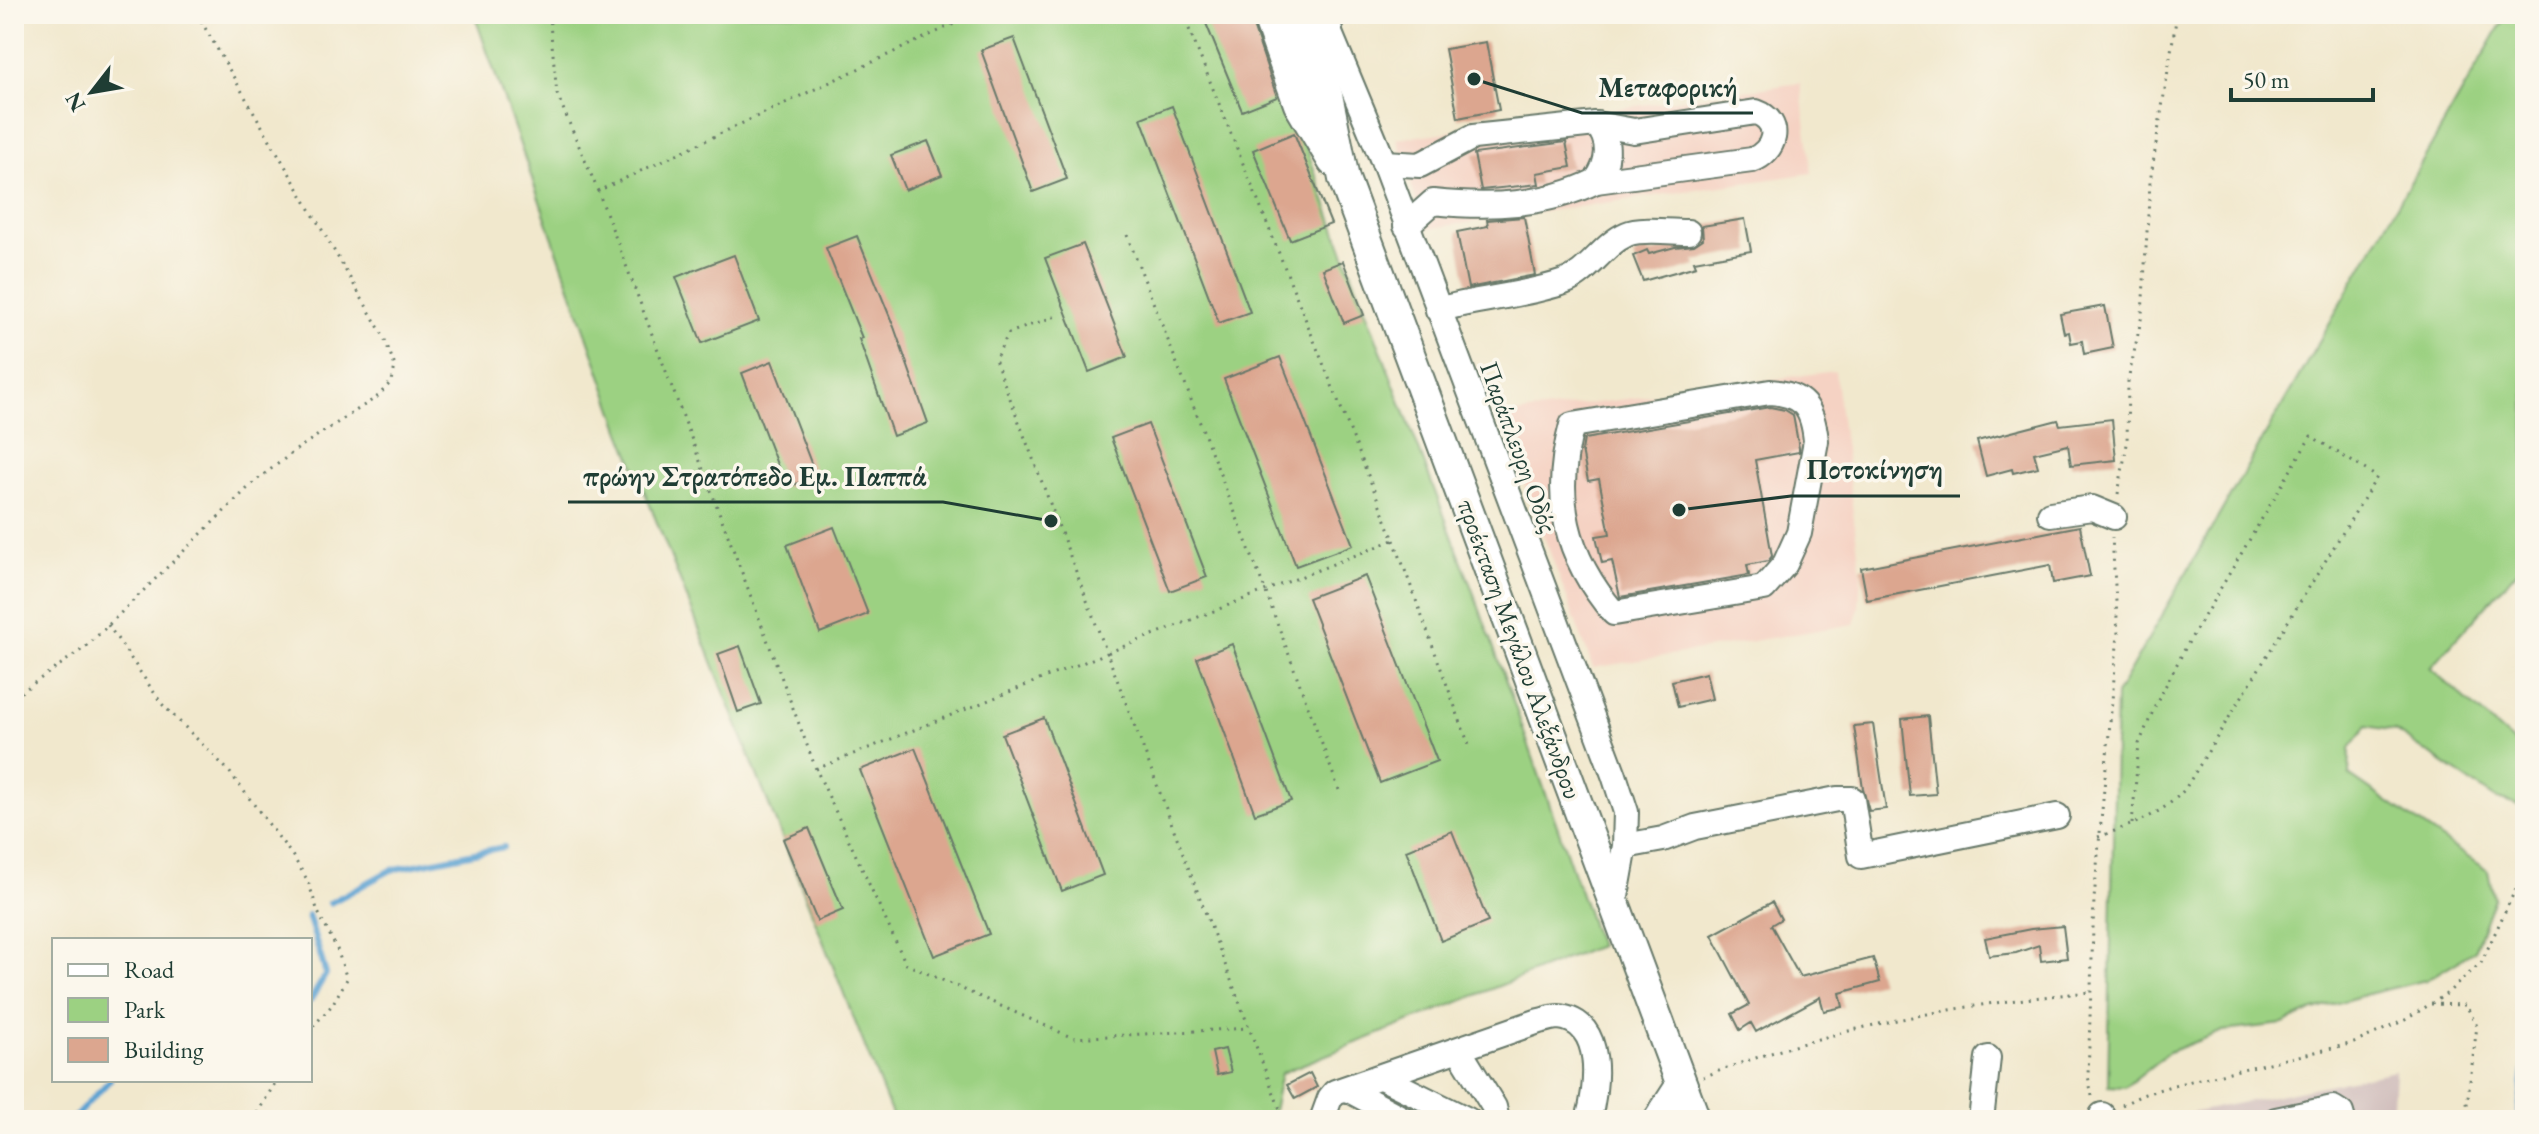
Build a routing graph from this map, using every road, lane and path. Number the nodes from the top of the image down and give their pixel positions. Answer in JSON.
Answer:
{"nodes":[{"id":1,"x":197,"y":14,"type":"edge"},
{"id":2,"x":549,"y":14,"type":"edge"},
{"id":3,"x":975,"y":14,"type":"edge"},
{"id":4,"x":1183,"y":14,"type":"edge"},
{"id":5,"x":1267,"y":14,"type":"edge"},
{"id":6,"x":1297,"y":14,"type":"edge"},
{"id":7,"x":2177,"y":14,"type":"edge"},
{"id":8,"x":1323,"y":19,"type":"edge"},
{"id":9,"x":1596,"y":124,"type":"junction"},
{"id":10,"x":1384,"y":163,"type":"junction"},
{"id":11,"x":1420,"y":165,"type":"junction"},
{"id":12,"x":1344,"y":179,"type":"junction"},
{"id":13,"x":1596,"y":181,"type":"junction"},
{"id":14,"x":598,"y":191,"type":"junction"},
{"id":15,"x":1433,"y":202,"type":"junction"},
{"id":16,"x":1406,"y":226,"type":"junction"},
{"id":17,"x":1688,"y":232,"type":"dead end"},
{"id":18,"x":1127,"y":235,"type":"dead end"},
{"id":19,"x":1438,"y":310,"type":"junction"},
{"id":20,"x":1056,"y":316,"type":"dead end"},
{"id":21,"x":2050,"y":514,"type":"dead end"},
{"id":22,"x":2114,"y":517,"type":"junction"},
{"id":23,"x":1570,"y":537,"type":"junction"},
{"id":24,"x":1394,"y":540,"type":"junction"},
{"id":25,"x":1528,"y":552,"type":"junction"},
{"id":26,"x":1265,"y":590,"type":"junction"},
{"id":27,"x":108,"y":625,"type":"junction"},
{"id":28,"x":1107,"y":653,"type":"junction"},
{"id":29,"x":14,"y":697,"type":"edge"},
{"id":30,"x":1470,"y":748,"type":"dead end"},
{"id":31,"x":816,"y":769,"type":"junction"},
{"id":32,"x":1339,"y":790,"type":"dead end"},
{"id":33,"x":2057,"y":816,"type":"dead end"},
{"id":34,"x":2132,"y":824,"type":"junction"},
{"id":35,"x":2098,"y":837,"type":"junction"},
{"id":36,"x":1625,"y":846,"type":"junction"},
{"id":37,"x":2525,"y":869,"type":"edge"},
{"id":38,"x":1614,"y":907,"type":"junction"},
{"id":39,"x":2091,"y":992,"type":"junction"},
{"id":40,"x":2431,"y":1004,"type":"junction"},
{"id":41,"x":312,"y":1028,"type":"edge"},
{"id":42,"x":1249,"y":1028,"type":"junction"},
{"id":43,"x":1459,"y":1050,"type":"junction"},
{"id":44,"x":1988,"y":1058,"type":"dead end"},
{"id":45,"x":1381,"y":1077,"type":"junction"},
{"id":46,"x":276,"y":1082,"type":"edge"},
{"id":47,"x":1681,"y":1086,"type":"junction"},
{"id":48,"x":1347,"y":1089,"type":"junction"},
{"id":49,"x":1328,"y":1118,"type":"edge"},
{"id":50,"x":2104,"y":1118,"type":"edge"},
{"id":51,"x":253,"y":1120,"type":"edge"},
{"id":52,"x":1279,"y":1120,"type":"edge"},
{"id":53,"x":1405,"y":1120,"type":"edge"},
{"id":54,"x":1468,"y":1120,"type":"edge"},
{"id":55,"x":1497,"y":1120,"type":"edge"},
{"id":56,"x":1588,"y":1120,"type":"edge"},
{"id":57,"x":1659,"y":1120,"type":"edge"},
{"id":58,"x":1695,"y":1120,"type":"edge"},
{"id":59,"x":1981,"y":1120,"type":"edge"},
{"id":60,"x":2276,"y":1120,"type":"edge"},
{"id":61,"x":2343,"y":1120,"type":"edge"},
{"id":62,"x":2465,"y":1120,"type":"edge"}],
"edges":[{"from":1,"to":27,"type":"path"},
{"from":2,"to":14,"type":"path"},
{"from":3,"to":14,"type":"path"},
{"from":4,"to":24,"type":"path"},
{"from":5,"to":12,"type":"main road","name":"προέκταση Μεγάλου Αλεξάνδρου"},
{"from":6,"to":12,"type":"main road","name":"προέκταση Μεγάλου Αλεξάνδρου"},
{"from":7,"to":22,"type":"path"},
{"from":8,"to":10,"type":"street","name":"Παράπλευρη Οδός"},
{"from":9,"to":11,"type":"street"},
{"from":9,"to":13,"type":"street"},
{"from":9,"to":13,"type":"street"},
{"from":10,"to":11,"type":"street"},
{"from":10,"to":16,"type":"street","name":"Παράπλευρη Οδός"},
{"from":11,"to":15,"type":"street"},
{"from":12,"to":38,"type":"main road","name":"προέκταση Μεγάλου Αλεξάνδρου"},
{"from":13,"to":15,"type":"street"},
{"from":14,"to":31,"type":"path"},
{"from":15,"to":16,"type":"street"},
{"from":16,"to":19,"type":"street","name":"Παράπλευρη Οδός"},
{"from":17,"to":19,"type":"street"},
{"from":18,"to":26,"type":"path"},
{"from":19,"to":25,"type":"street","name":"Παράπλευρη Οδός"},
{"from":20,"to":28,"type":"path"},
{"from":21,"to":22,"type":"street"},
{"from":22,"to":35,"type":"path"},
{"from":23,"to":23,"type":"street"},
{"from":23,"to":25,"type":"street"},
{"from":24,"to":26,"type":"path"},
{"from":24,"to":30,"type":"path"},
{"from":25,"to":36,"type":"street","name":"Παράπλευρη Οδός"},
{"from":26,"to":28,"type":"path"},
{"from":26,"to":32,"type":"path"},
{"from":27,"to":29,"type":"path"},
{"from":27,"to":41,"type":"path"},
{"from":28,"to":31,"type":"path"},
{"from":28,"to":42,"type":"path"},
{"from":31,"to":42,"type":"path"},
{"from":33,"to":36,"type":"street"},
{"from":34,"to":34,"type":"path"},
{"from":34,"to":35,"type":"path"},
{"from":35,"to":39,"type":"path"},
{"from":36,"to":38,"type":"street","name":"Παράπλευρη Οδός"},
{"from":37,"to":40,"type":"path"},
{"from":38,"to":47,"type":"main road","name":"προέκταση Μεγάλου Αλεξάνδρου"},
{"from":39,"to":47,"type":"path"},
{"from":39,"to":50,"type":"path"},
{"from":40,"to":50,"type":"path"},
{"from":40,"to":62,"type":"path"},
{"from":42,"to":52,"type":"path"},
{"from":43,"to":45,"type":"street"},
{"from":43,"to":55,"type":"street"},
{"from":43,"to":56,"type":"street"},
{"from":44,"to":59,"type":"street"},
{"from":45,"to":48,"type":"street"},
{"from":45,"to":54,"type":"street"},
{"from":46,"to":51,"type":"path"},
{"from":47,"to":57,"type":"main road"},
{"from":47,"to":58,"type":"main road","name":"προέκταση Μεγάλου Αλεξάνδρου"},
{"from":48,"to":49,"type":"street"},
{"from":48,"to":53,"type":"street"},
{"from":60,"to":61,"type":"street"}]}
